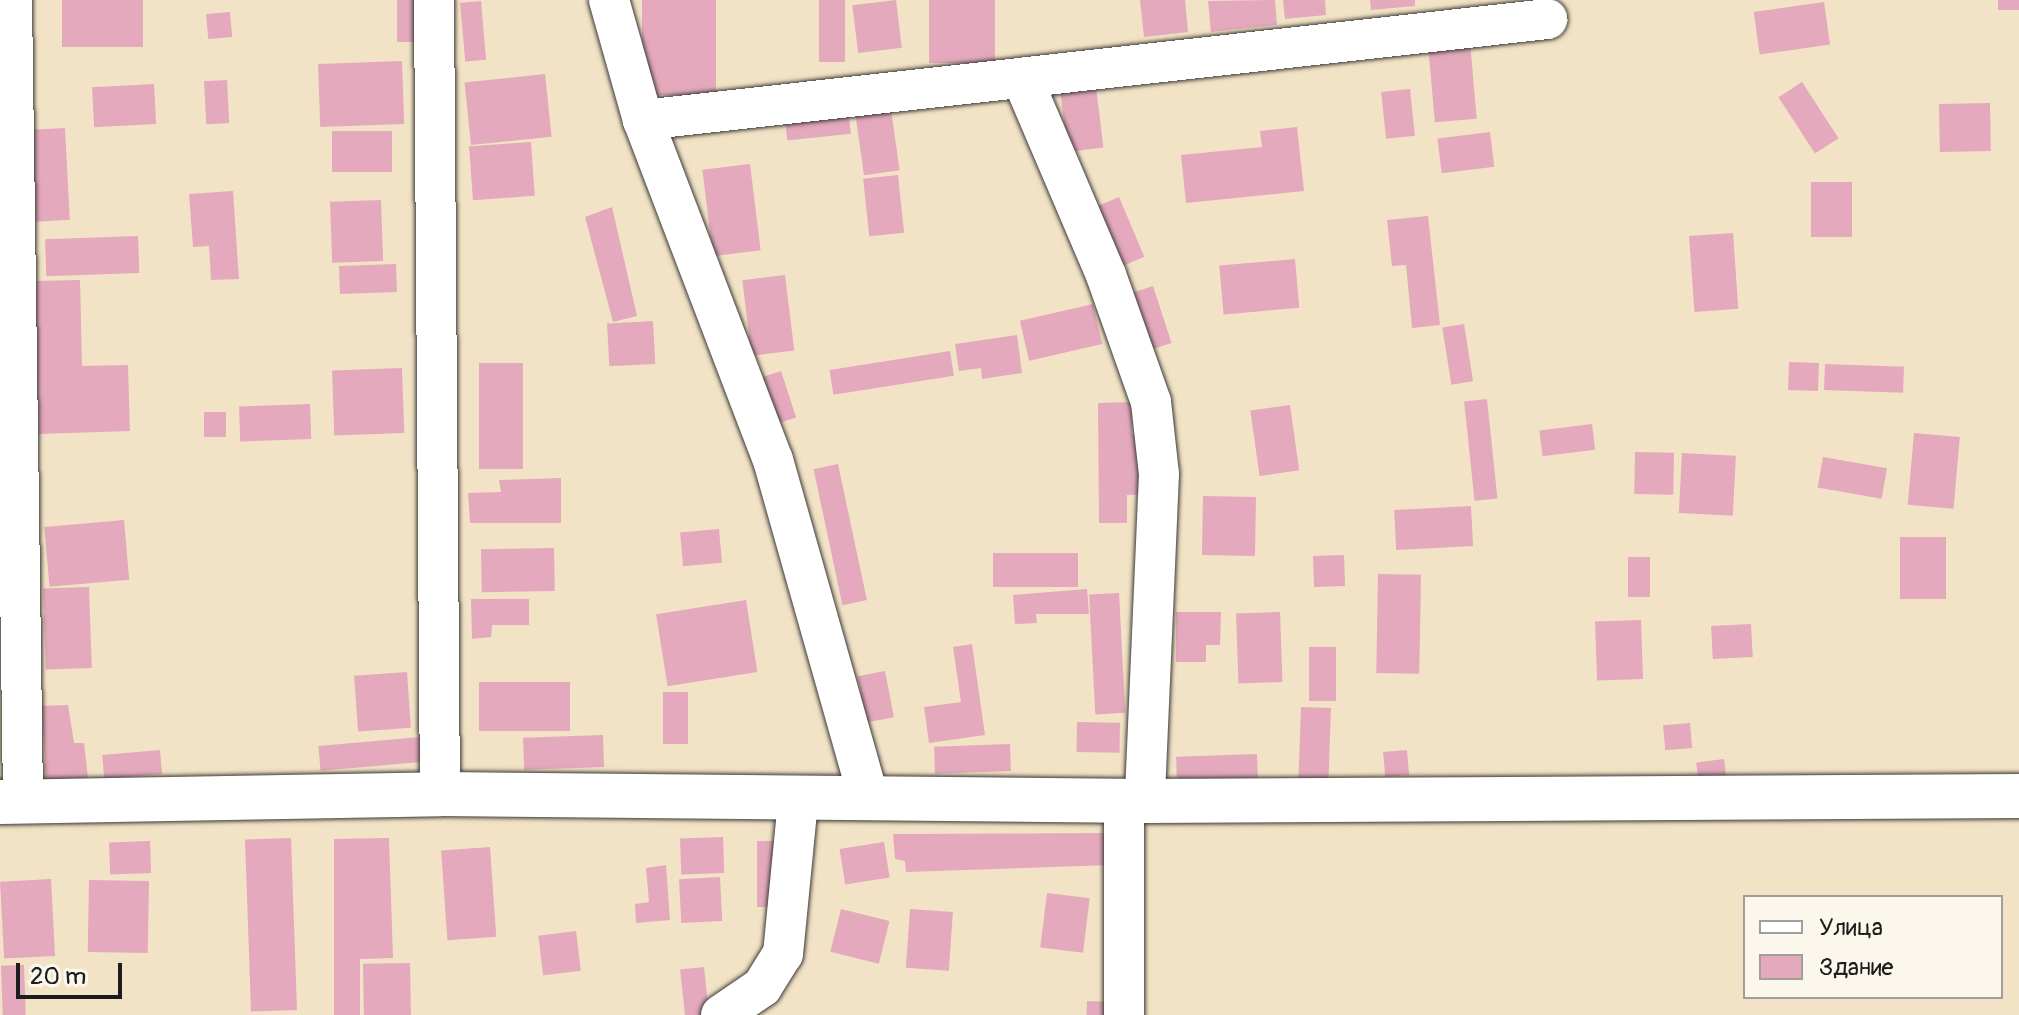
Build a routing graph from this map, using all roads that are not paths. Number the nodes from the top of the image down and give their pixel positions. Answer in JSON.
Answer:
{"nodes":[{"id":1,"x":12,"y":0,"type":"edge"},
{"id":2,"x":434,"y":0,"type":"edge"},
{"id":3,"x":609,"y":0,"type":"edge"},
{"id":4,"x":1547,"y":19,"type":"dead end"},
{"id":5,"x":1022,"y":78,"type":"junction"},
{"id":6,"x":643,"y":120,"type":"junction"},
{"id":7,"x":440,"y":794,"type":"junction"},
{"id":8,"x":2019,"y":796,"type":"edge"},
{"id":9,"x":869,"y":799,"type":"junction"},
{"id":10,"x":798,"y":801,"type":"junction"},
{"id":11,"x":1135,"y":801,"type":"junction"},
{"id":12,"x":11,"y":802,"type":"edge"},
{"id":13,"x":721,"y":1015,"type":"edge"},
{"id":14,"x":1124,"y":1015,"type":"edge"}],
"edges":[{"from":1,"to":12,"type":"street"},
{"from":2,"to":7,"type":"street"},
{"from":3,"to":6,"type":"street"},
{"from":4,"to":5,"type":"street"},
{"from":5,"to":6,"type":"street"},
{"from":5,"to":11,"type":"street"},
{"from":6,"to":9,"type":"street"},
{"from":7,"to":10,"type":"street"},
{"from":7,"to":12,"type":"street"},
{"from":8,"to":11,"type":"street"},
{"from":9,"to":10,"type":"street"},
{"from":9,"to":11,"type":"street"},
{"from":10,"to":13,"type":"street"},
{"from":11,"to":14,"type":"street"}]}
